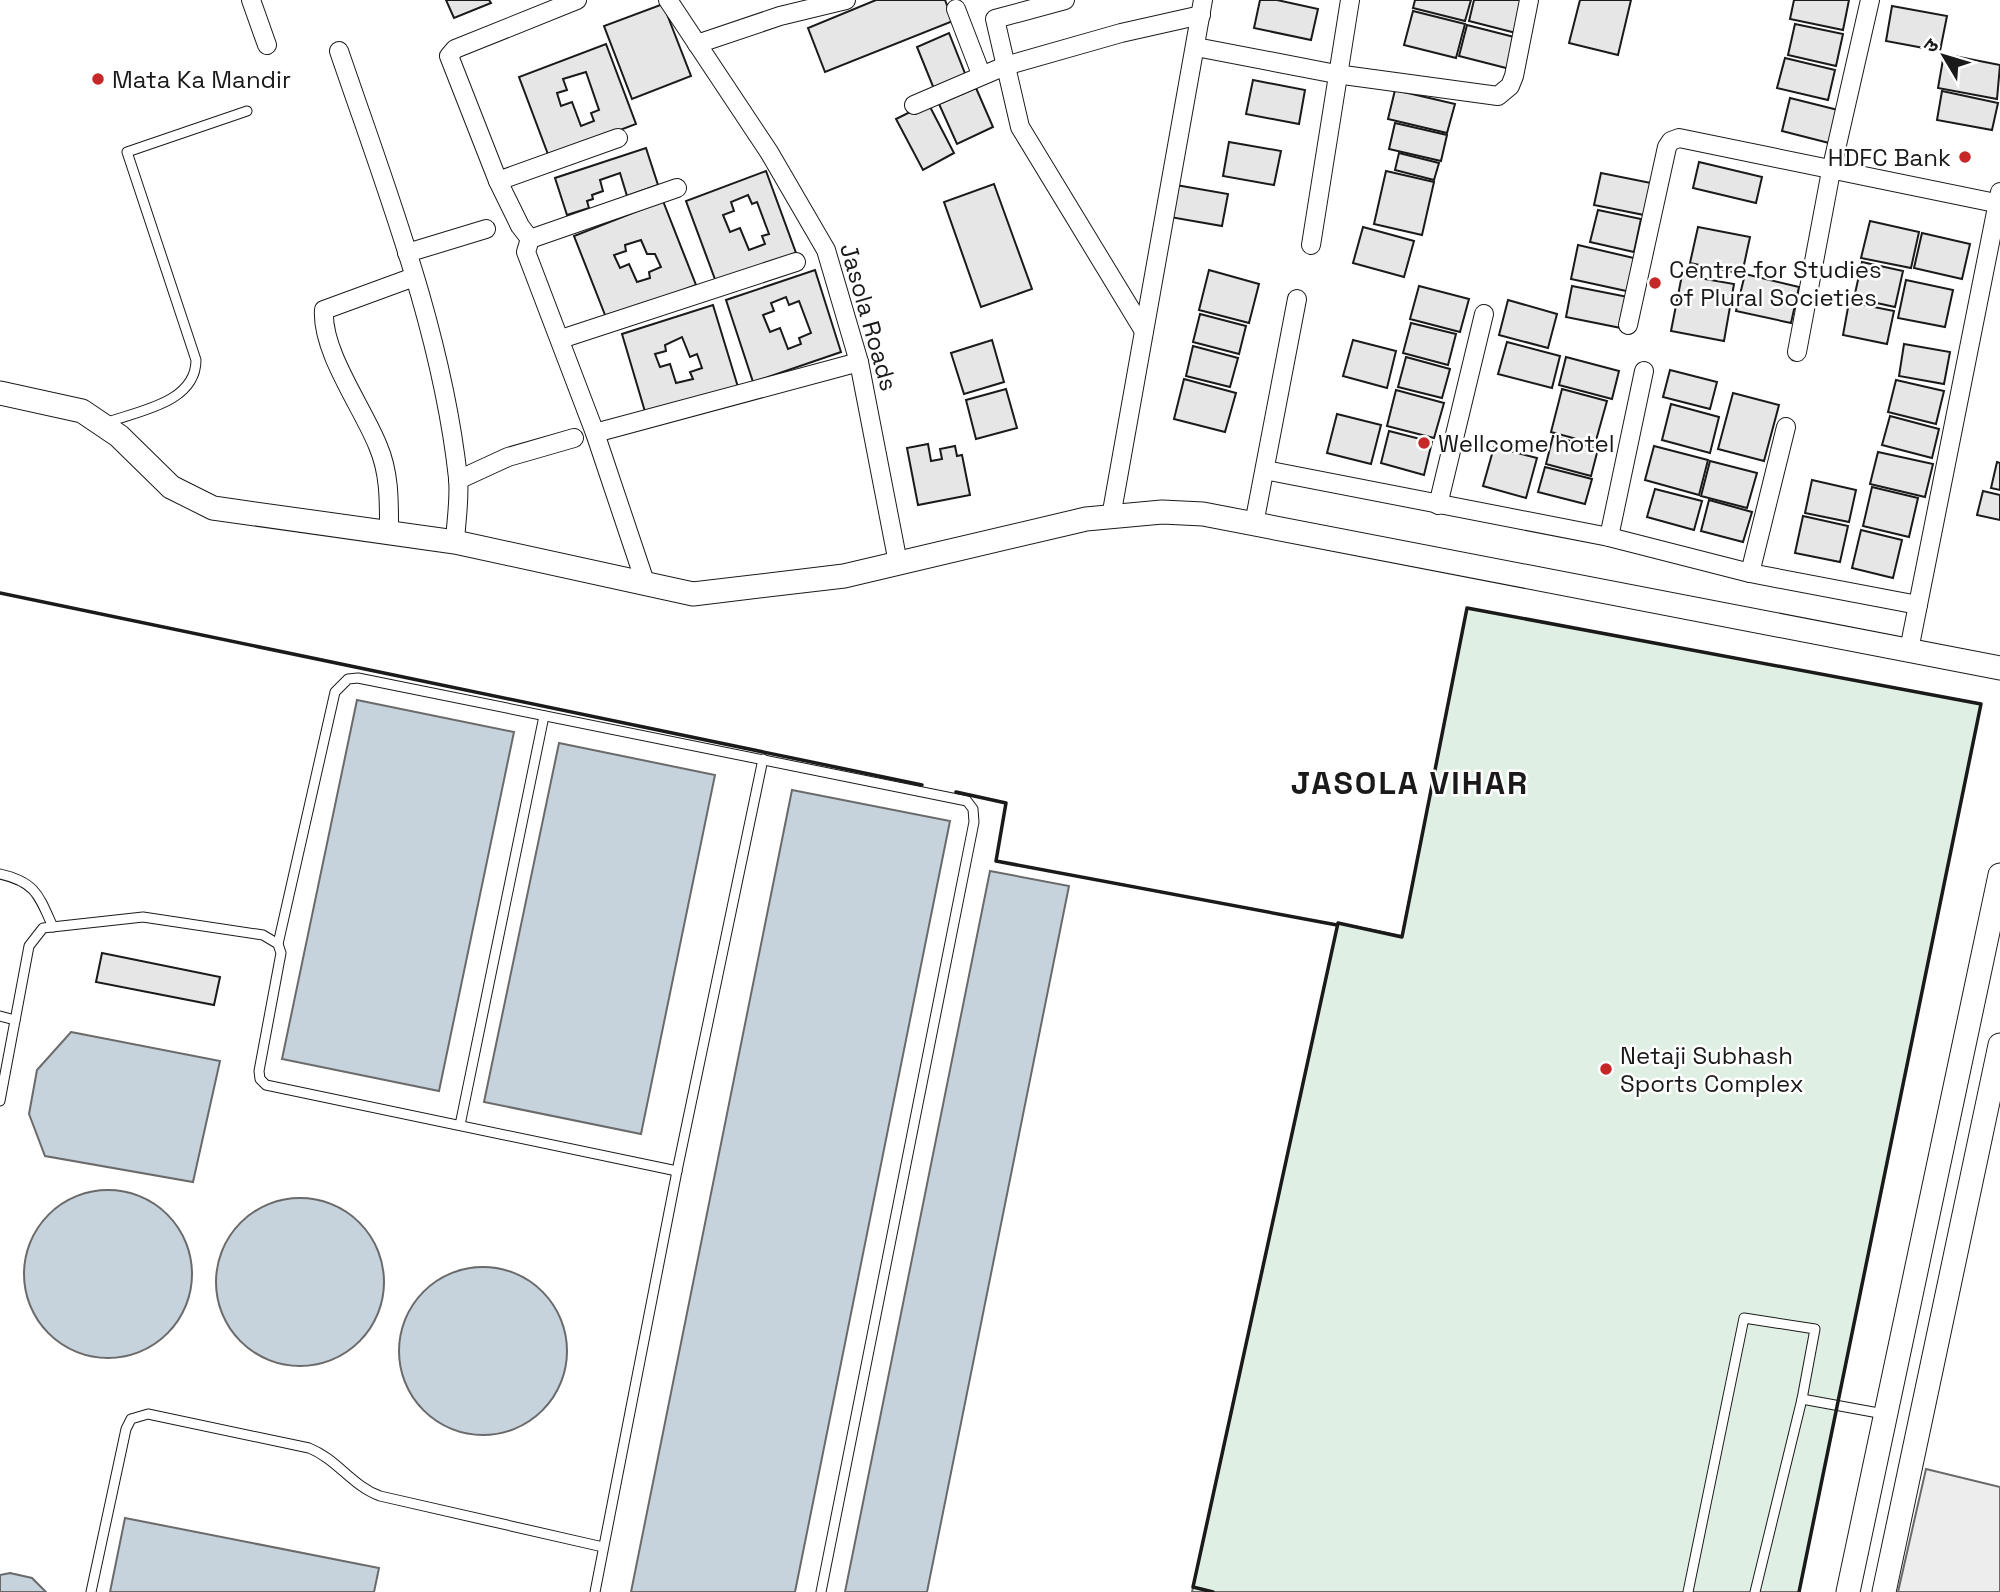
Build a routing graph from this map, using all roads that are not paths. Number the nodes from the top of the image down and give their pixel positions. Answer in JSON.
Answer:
{"nodes":[{"id":1,"x":251,"y":0,"type":"edge"},
{"id":2,"x":577,"y":0,"type":"edge"},
{"id":3,"x":668,"y":0,"type":"edge"},
{"id":4,"x":846,"y":0,"type":"edge"},
{"id":5,"x":1065,"y":0,"type":"edge"},
{"id":6,"x":1350,"y":0,"type":"edge"},
{"id":7,"x":1529,"y":0,"type":"edge"},
{"id":8,"x":1870,"y":0,"type":"edge"},
{"id":9,"x":1202,"y":8,"type":"edge"},
{"id":10,"x":956,"y":9,"type":"dead end"},
{"id":11,"x":697,"y":44,"type":"junction"},
{"id":12,"x":267,"y":45,"type":"dead end"},
{"id":13,"x":1196,"y":47,"type":"junction"},
{"id":14,"x":339,"y":51,"type":"dead end"},
{"id":15,"x":1005,"y":66,"type":"junction"},
{"id":16,"x":981,"y":74,"type":"junction"},
{"id":17,"x":1336,"y":74,"type":"junction"},
{"id":18,"x":915,"y":105,"type":"dead end"},
{"id":19,"x":247,"y":111,"type":"dead end"},
{"id":20,"x":618,"y":138,"type":"dead end"},
{"id":21,"x":1831,"y":171,"type":"junction"},
{"id":22,"x":498,"y":181,"type":"junction"},
{"id":23,"x":677,"y":188,"type":"dead end"},
{"id":24,"x":1999,"y":200,"type":"edge"},
{"id":25,"x":486,"y":229,"type":"dead end"},
{"id":26,"x":530,"y":239,"type":"junction"},
{"id":27,"x":1311,"y":245,"type":"dead end"},
{"id":28,"x":407,"y":253,"type":"junction"},
{"id":29,"x":796,"y":262,"type":"dead end"},
{"id":30,"x":414,"y":277,"type":"junction"},
{"id":31,"x":1297,"y":299,"type":"dead end"},
{"id":32,"x":1484,"y":314,"type":"dead end"},
{"id":33,"x":1628,"y":325,"type":"dead end"},
{"id":34,"x":1144,"y":331,"type":"junction"},
{"id":35,"x":561,"y":339,"type":"junction"},
{"id":36,"x":1797,"y":352,"type":"dead end"},
{"id":37,"x":859,"y":362,"type":"junction"},
{"id":38,"x":1644,"y":371,"type":"dead end"},
{"id":39,"x":0,"y":393,"type":"edge"},
{"id":40,"x":103,"y":424,"type":"junction"},
{"id":41,"x":1786,"y":427,"type":"dead end"},
{"id":42,"x":595,"y":433,"type":"junction"},
{"id":43,"x":574,"y":438,"type":"dead end"},
{"id":44,"x":1265,"y":470,"type":"junction"},
{"id":45,"x":458,"y":480,"type":"junction"},
{"id":46,"x":1438,"y":505,"type":"junction"},
{"id":47,"x":1111,"y":517,"type":"junction"},
{"id":48,"x":1254,"y":524,"type":"junction"},
{"id":49,"x":389,"y":533,"type":"junction"},
{"id":50,"x":1609,"y":537,"type":"junction"},
{"id":51,"x":455,"y":542,"type":"junction"},
{"id":52,"x":898,"y":563,"type":"junction"},
{"id":53,"x":1750,"y":573,"type":"junction"},
{"id":54,"x":646,"y":585,"type":"junction"},
{"id":55,"x":1918,"y":606,"type":"junction"},
{"id":56,"x":1909,"y":650,"type":"junction"},
{"id":57,"x":2000,"y":668,"type":"edge"},
{"id":58,"x":544,"y":716,"type":"junction"},
{"id":59,"x":763,"y":758,"type":"junction"},
{"id":60,"x":0,"y":874,"type":"edge"},
{"id":61,"x":2000,"y":875,"type":"edge"},
{"id":62,"x":53,"y":927,"type":"junction"},
{"id":63,"x":278,"y":944,"type":"junction"},
{"id":64,"x":0,"y":1016,"type":"edge"},
{"id":65,"x":15,"y":1020,"type":"junction"},
{"id":66,"x":2000,"y":1045,"type":"edge"},
{"id":67,"x":0,"y":1101,"type":"edge"},
{"id":68,"x":460,"y":1125,"type":"junction"},
{"id":69,"x":677,"y":1171,"type":"junction"},
{"id":70,"x":1802,"y":1399,"type":"junction"},
{"id":71,"x":1885,"y":1415,"type":"junction"},
{"id":72,"x":603,"y":1547,"type":"junction"},
{"id":73,"x":90,"y":1592,"type":"edge"},
{"id":74,"x":595,"y":1592,"type":"edge"},
{"id":75,"x":821,"y":1592,"type":"edge"},
{"id":76,"x":1688,"y":1592,"type":"edge"},
{"id":77,"x":1755,"y":1592,"type":"edge"},
{"id":78,"x":1847,"y":1592,"type":"edge"},
{"id":79,"x":1884,"y":1592,"type":"edge"}],
"edges":[{"from":1,"to":12,"type":"street"},
{"from":2,"to":22,"type":"street"},
{"from":3,"to":11,"type":"street","name":"Jasola Roads"},
{"from":4,"to":11,"type":"street"},
{"from":5,"to":15,"type":"street"},
{"from":6,"to":17,"type":"street"},
{"from":7,"to":17,"type":"street"},
{"from":8,"to":21,"type":"street"},
{"from":9,"to":13,"type":"street"},
{"from":9,"to":15,"type":"street"},
{"from":10,"to":16,"type":"street"},
{"from":11,"to":37,"type":"street","name":"Jasola Roads"},
{"from":13,"to":17,"type":"street"},
{"from":13,"to":34,"type":"street"},
{"from":14,"to":28,"type":"street"},
{"from":15,"to":16,"type":"street"},
{"from":15,"to":34,"type":"street"},
{"from":16,"to":18,"type":"street"},
{"from":17,"to":27,"type":"street"},
{"from":19,"to":40,"type":"lane"},
{"from":20,"to":22,"type":"street"},
{"from":21,"to":24,"type":"street"},
{"from":21,"to":33,"type":"street"},
{"from":21,"to":36,"type":"street"},
{"from":22,"to":26,"type":"street"},
{"from":23,"to":26,"type":"street"},
{"from":24,"to":55,"type":"street"},
{"from":25,"to":28,"type":"street"},
{"from":26,"to":35,"type":"street"},
{"from":28,"to":30,"type":"street"},
{"from":29,"to":35,"type":"street"},
{"from":30,"to":45,"type":"street"},
{"from":30,"to":49,"type":"street"},
{"from":31,"to":44,"type":"street"},
{"from":32,"to":46,"type":"street"},
{"from":34,"to":47,"type":"street"},
{"from":35,"to":42,"type":"street"},
{"from":37,"to":42,"type":"street"},
{"from":37,"to":52,"type":"street","name":"Jasola Roads"},
{"from":38,"to":50,"type":"street"},
{"from":39,"to":40,"type":"street"},
{"from":40,"to":49,"type":"street"},
{"from":41,"to":53,"type":"street"},
{"from":42,"to":54,"type":"street"},
{"from":43,"to":45,"type":"street"},
{"from":44,"to":46,"type":"street"},
{"from":44,"to":48,"type":"street"},
{"from":45,"to":51,"type":"street"},
{"from":46,"to":50,"type":"street"},
{"from":47,"to":48,"type":"street"},
{"from":47,"to":52,"type":"street"},
{"from":48,"to":56,"type":"street"},
{"from":49,"to":51,"type":"street"},
{"from":50,"to":53,"type":"street"},
{"from":51,"to":54,"type":"street"},
{"from":52,"to":54,"type":"street"},
{"from":53,"to":55,"type":"street"},
{"from":55,"to":56,"type":"street"},
{"from":56,"to":57,"type":"street"},
{"from":58,"to":59,"type":"lane"},
{"from":58,"to":63,"type":"lane"},
{"from":58,"to":68,"type":"lane"},
{"from":59,"to":69,"type":"lane"},
{"from":59,"to":75,"type":"lane"},
{"from":60,"to":62,"type":"lane"},
{"from":61,"to":71,"type":"street"},
{"from":62,"to":63,"type":"lane"},
{"from":62,"to":65,"type":"lane"},
{"from":63,"to":68,"type":"lane"},
{"from":64,"to":65,"type":"lane"},
{"from":65,"to":67,"type":"lane"},
{"from":66,"to":79,"type":"street"},
{"from":68,"to":69,"type":"lane"},
{"from":69,"to":72,"type":"lane"},
{"from":70,"to":71,"type":"lane"},
{"from":70,"to":76,"type":"lane"},
{"from":70,"to":77,"type":"lane"},
{"from":71,"to":78,"type":"street"},
{"from":72,"to":73,"type":"lane"},
{"from":72,"to":74,"type":"lane"}]}
